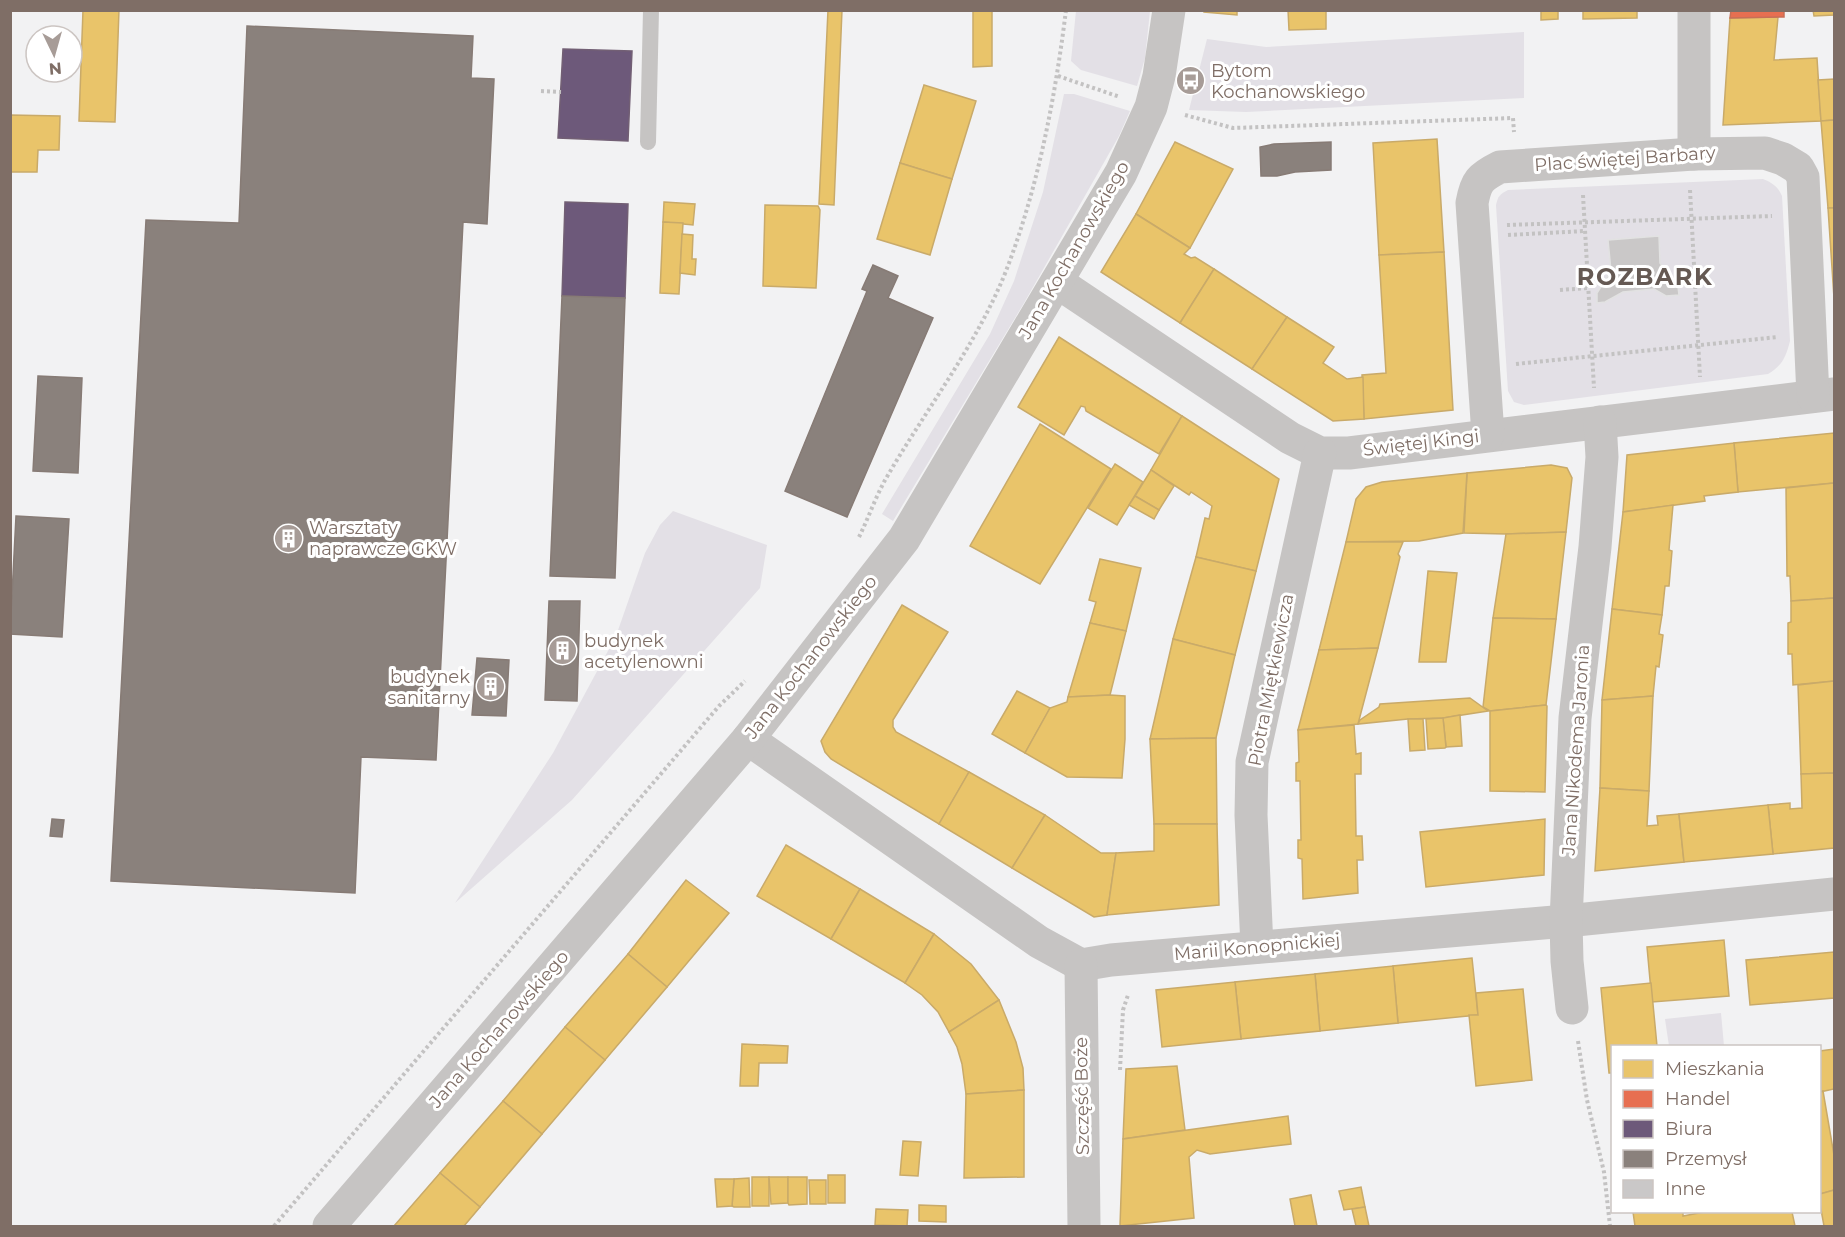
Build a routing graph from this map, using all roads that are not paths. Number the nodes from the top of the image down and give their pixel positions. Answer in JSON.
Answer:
{"nodes":[{"id":1,"x":651,"y":10,"type":"edge"},
{"id":2,"x":1169,"y":10,"type":"edge"},
{"id":3,"x":1694,"y":10,"type":"edge"},
{"id":4,"x":648,"y":142,"type":"dead end"},
{"id":5,"x":1691,"y":168,"type":"junction"},
{"id":6,"x":1057,"y":282,"type":"junction"},
{"id":7,"x":1824,"y":395,"type":"edge"},
{"id":8,"x":1597,"y":409,"type":"junction"},
{"id":9,"x":1488,"y":435,"type":"junction"},
{"id":10,"x":1320,"y":453,"type":"junction"},
{"id":11,"x":748,"y":739,"type":"junction"},
{"id":12,"x":1834,"y":894,"type":"edge"},
{"id":13,"x":1566,"y":921,"type":"junction"},
{"id":14,"x":1257,"y":947,"type":"junction"},
{"id":15,"x":1081,"y":965,"type":"junction"},
{"id":16,"x":1572,"y":1008,"type":"road end"},
{"id":17,"x":329,"y":1227,"type":"edge"},
{"id":18,"x":1084,"y":1227,"type":"edge"}],
"edges":[{"from":1,"to":4,"type":"lane"},
{"from":2,"to":6,"type":"street","name":"Jana Kochanowskiego"},
{"from":3,"to":5,"type":"street"},
{"from":5,"to":7,"type":"street","name":"Plac świętej Barbary"},
{"from":5,"to":9,"type":"street","name":"Plac świętej Barbary"},
{"from":6,"to":10,"type":"street","name":"Świętej Kingi"},
{"from":6,"to":11,"type":"street","name":"Jana Kochanowskiego"},
{"from":7,"to":8,"type":"street","name":"Świętej Kingi"},
{"from":8,"to":9,"type":"street","name":"Świętej Kingi"},
{"from":8,"to":13,"type":"street","name":"Jana Nikodema Jaronia"},
{"from":9,"to":10,"type":"street","name":"Świętej Kingi"},
{"from":10,"to":14,"type":"street","name":"Piotra Miętkiewicza"},
{"from":11,"to":15,"type":"street"},
{"from":11,"to":17,"type":"street","name":"Jana Kochanowskiego"},
{"from":12,"to":13,"type":"street","name":"Marii Konopnickiej"},
{"from":13,"to":14,"type":"street","name":"Marii Konopnickiej"},
{"from":13,"to":16,"type":"street","name":"Jana Nikodema Jaronia"},
{"from":14,"to":15,"type":"street","name":"Marii Konopnickiej"},
{"from":15,"to":18,"type":"street","name":"Szczęść Boże"}]}
